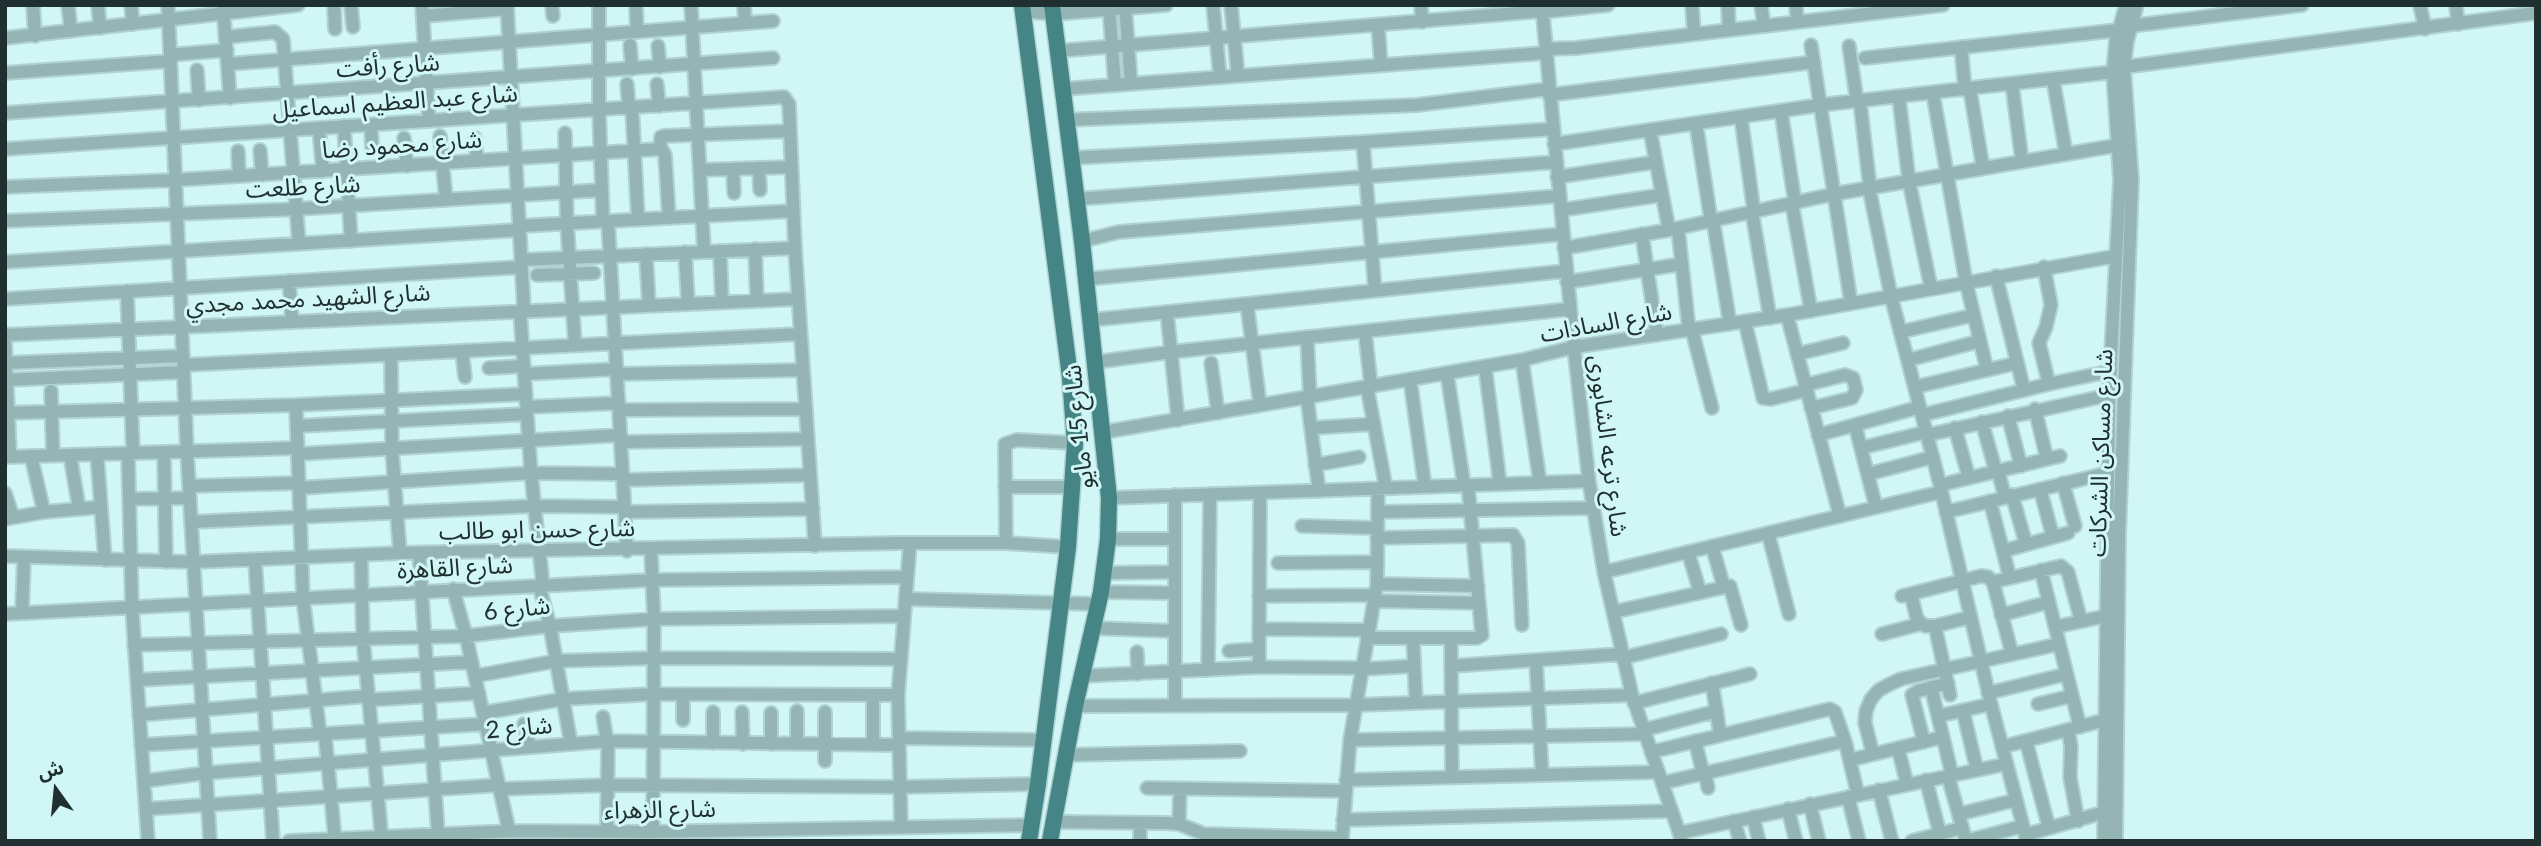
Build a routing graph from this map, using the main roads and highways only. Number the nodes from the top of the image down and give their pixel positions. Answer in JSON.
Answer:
{"nodes":[{"id":1,"x":1022,"y":8,"type":"edge"},
{"id":2,"x":1052,"y":10,"type":"edge"},
{"id":3,"x":1030,"y":833,"type":"edge"},
{"id":4,"x":1051,"y":841,"type":"edge"}],
"edges":[{"from":1,"to":3,"type":"main road","name":"شارع 15 مايو"},
{"from":2,"to":4,"type":"main road","name":"شارع 15 مايو"}]}
